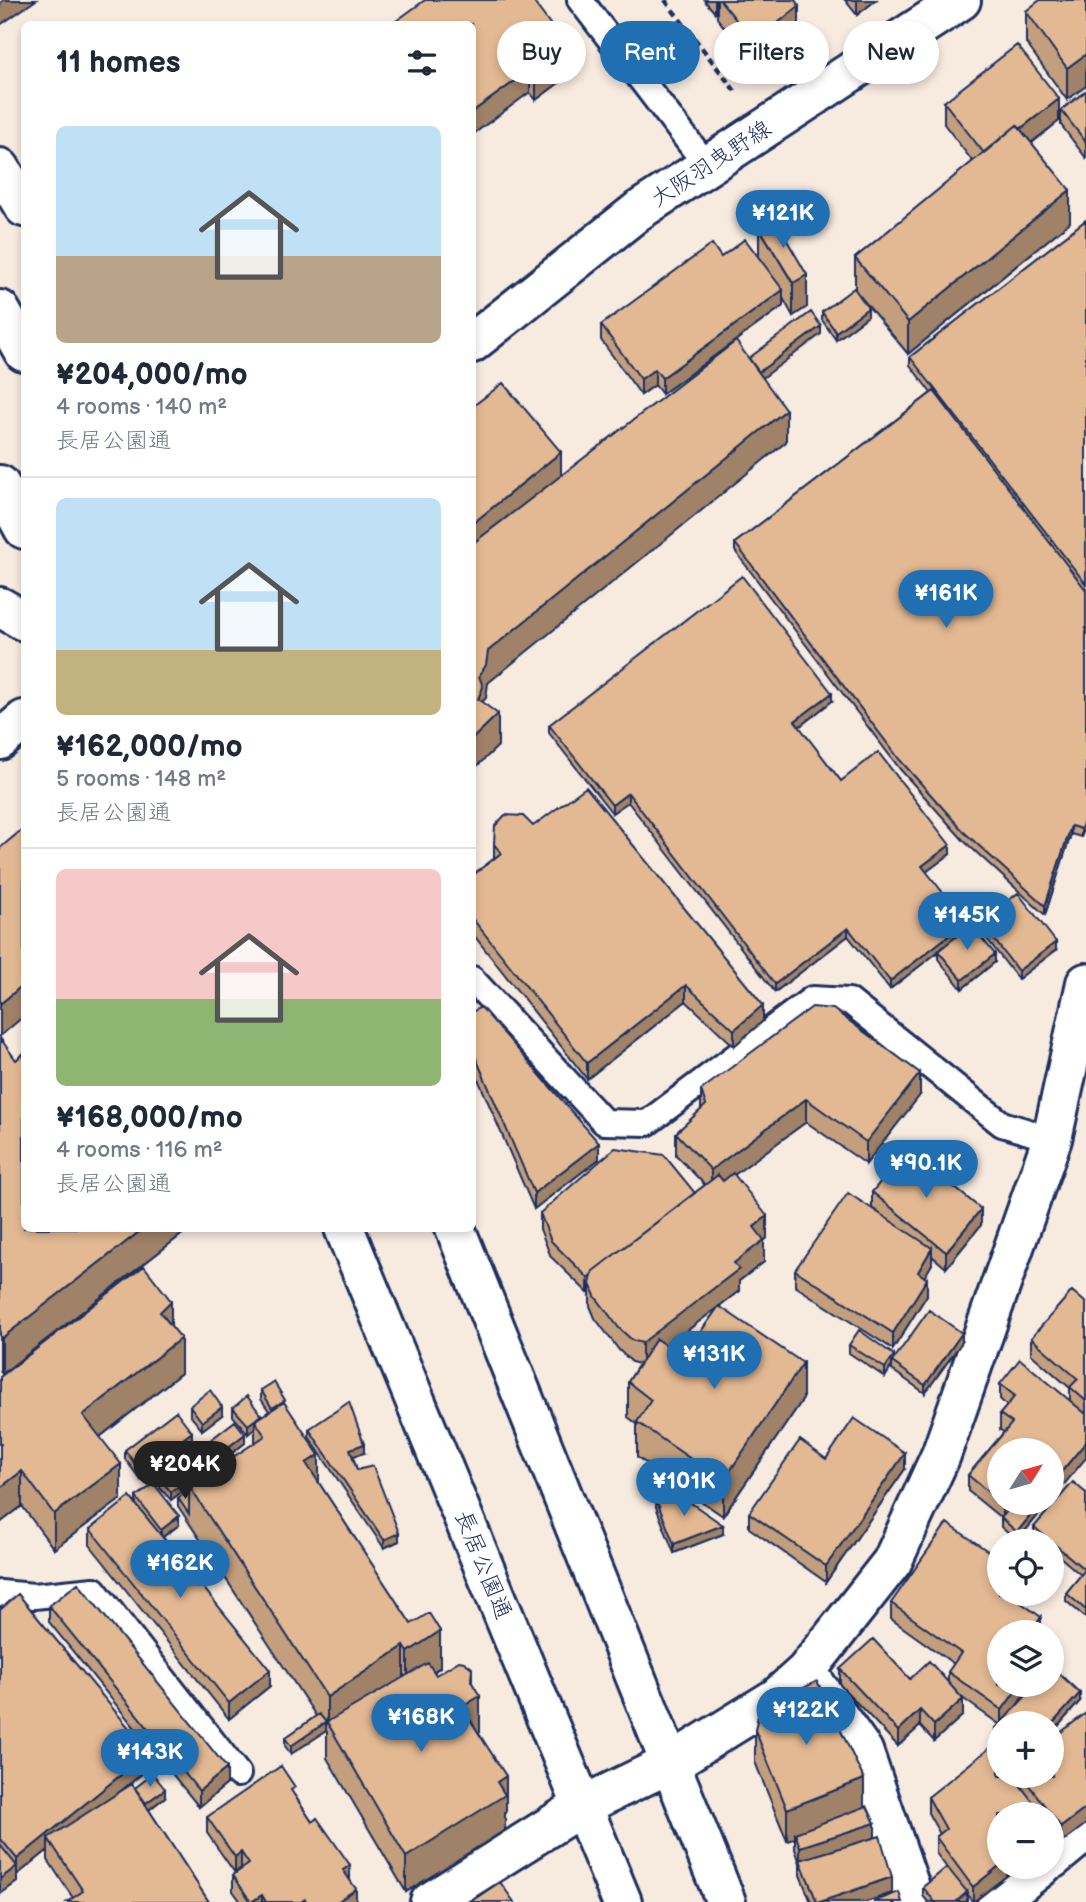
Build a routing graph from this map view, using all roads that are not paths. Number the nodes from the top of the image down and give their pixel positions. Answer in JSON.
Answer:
{"nodes":[{"id":1,"x":580,"y":0,"type":"edge"},
{"id":2,"x":961,"y":0,"type":"edge"},
{"id":3,"x":708,"y":167,"type":"junction"},
{"id":4,"x":0,"y":168,"type":"edge"},
{"id":5,"x":21,"y":202,"type":"edge"},
{"id":6,"x":1,"y":311,"type":"edge"},
{"id":7,"x":476,"y":340,"type":"edge"},
{"id":8,"x":21,"y":347,"type":"edge"},
{"id":9,"x":0,"y":485,"type":"edge"},
{"id":10,"x":21,"y":524,"type":"edge"},
{"id":11,"x":0,"y":607,"type":"edge"},
{"id":12,"x":21,"y":619,"type":"edge"},
{"id":13,"x":21,"y":722,"type":"edge"},
{"id":14,"x":0,"y":740,"type":"edge"},
{"id":15,"x":476,"y":983,"type":"edge"},
{"id":16,"x":1086,"y":983,"type":"edge"},
{"id":17,"x":1052,"y":1139,"type":"junction"},
{"id":18,"x":346,"y":1232,"type":"edge"},
{"id":19,"x":457,"y":1232,"type":"edge"},
{"id":20,"x":0,"y":1593,"type":"edge"},
{"id":21,"x":806,"y":1671,"type":"junction"},
{"id":22,"x":671,"y":1763,"type":"junction"},
{"id":23,"x":238,"y":1774,"type":"dead end"},
{"id":24,"x":582,"y":1806,"type":"junction"},
{"id":25,"x":1086,"y":1831,"type":"edge"},
{"id":26,"x":1064,"y":1849,"type":"edge"},
{"id":27,"x":1026,"y":1879,"type":"edge"},
{"id":28,"x":430,"y":1902,"type":"edge"},
{"id":29,"x":622,"y":1902,"type":"edge"},
{"id":30,"x":726,"y":1902,"type":"edge"},
{"id":31,"x":915,"y":1902,"type":"edge"},
{"id":32,"x":997,"y":1902,"type":"edge"}],
"edges":[{"from":1,"to":3,"type":"lane"},
{"from":2,"to":3,"type":"main road","name":"大阪羽曳野線"},
{"from":3,"to":7,"type":"main road","name":"大阪羽曳野線"},
{"from":4,"to":5,"type":"main road"},
{"from":6,"to":8,"type":"main road"},
{"from":9,"to":10,"type":"main road"},
{"from":11,"to":12,"type":"main road"},
{"from":13,"to":14,"type":"main road"},
{"from":15,"to":17,"type":"lane"},
{"from":16,"to":17,"type":"main road"},
{"from":17,"to":21,"type":"main road"},
{"from":18,"to":24,"type":"main road","name":"長居公園通"},
{"from":19,"to":22,"type":"main road"},
{"from":20,"to":23,"type":"lane"},
{"from":21,"to":22,"type":"main road"},
{"from":21,"to":31,"type":"main road"},
{"from":22,"to":24,"type":"main road"},
{"from":22,"to":30,"type":"main road"},
{"from":24,"to":28,"type":"main road"},
{"from":24,"to":29,"type":"main road","name":"長居公園通"},
{"from":25,"to":26,"type":"main road"},
{"from":27,"to":32,"type":"main road"}]}
